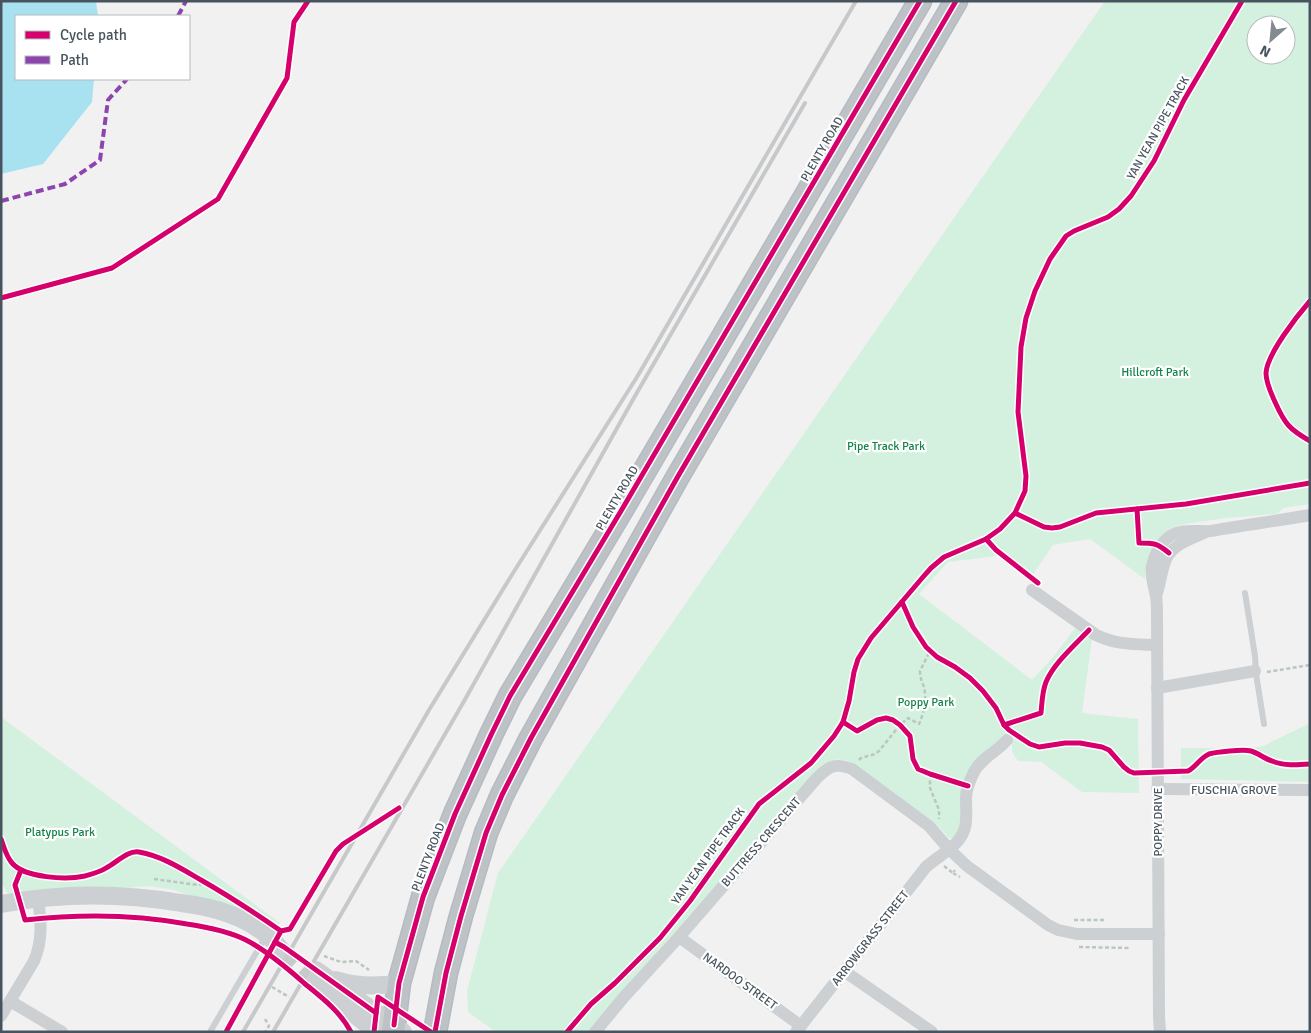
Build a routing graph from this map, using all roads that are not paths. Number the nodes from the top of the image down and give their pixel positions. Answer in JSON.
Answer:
{"nodes":[{"id":1,"x":920,"y":1,"type":"edge"},
{"id":2,"x":956,"y":1,"type":"edge"},
{"id":3,"x":1310,"y":514,"type":"edge"},
{"id":4,"x":1032,"y":588,"type":"dead end"},
{"id":5,"x":1245,"y":593,"type":"dead end"},
{"id":6,"x":1157,"y":645,"type":"junction"},
{"id":7,"x":1255,"y":673,"type":"junction"},
{"id":8,"x":1157,"y":688,"type":"junction"},
{"id":9,"x":1264,"y":724,"type":"dead end"},
{"id":10,"x":1007,"y":740,"type":"dead end"},
{"id":11,"x":1157,"y":789,"type":"junction"},
{"id":12,"x":1310,"y":790,"type":"edge"},
{"id":13,"x":949,"y":849,"type":"junction"},
{"id":14,"x":38,"y":899,"type":"junction"},
{"id":15,"x":2,"y":900,"type":"edge"},
{"id":16,"x":1159,"y":934,"type":"junction"},
{"id":17,"x":679,"y":937,"type":"junction"},
{"id":18,"x":277,"y":944,"type":"joint"},
{"id":19,"x":319,"y":970,"type":"junction"},
{"id":20,"x":844,"y":971,"type":"junction"},
{"id":21,"x":400,"y":983,"type":"junction"},
{"id":22,"x":10,"y":1001,"type":"junction"},
{"id":23,"x":1,"y":1016,"type":"edge"},
{"id":24,"x":1159,"y":1017,"type":"junction"},
{"id":25,"x":358,"y":1024,"type":"edge"},
{"id":26,"x":798,"y":1029,"type":"edge"},
{"id":27,"x":392,"y":1030,"type":"edge"},
{"id":28,"x":62,"y":1032,"type":"edge"},
{"id":29,"x":210,"y":1032,"type":"edge"},
{"id":30,"x":435,"y":1032,"type":"edge"},
{"id":31,"x":595,"y":1032,"type":"edge"},
{"id":32,"x":932,"y":1032,"type":"edge"},
{"id":33,"x":1152,"y":1032,"type":"edge"},
{"id":34,"x":1160,"y":1032,"type":"edge"}],
"edges":[{"from":1,"to":21,"type":"highway","name":"PLENTY ROAD"},
{"from":2,"to":30,"type":"highway"},
{"from":3,"to":6,"type":"street","name":"POPPY DRIVE"},
{"from":4,"to":6,"type":"street"},
{"from":5,"to":7,"type":"lane"},
{"from":6,"to":8,"type":"street","name":"POPPY DRIVE"},
{"from":7,"to":8,"type":"street"},
{"from":7,"to":9,"type":"lane"},
{"from":8,"to":11,"type":"street","name":"POPPY DRIVE"},
{"from":10,"to":13,"type":"street","name":"ARROWGRASS STREET"},
{"from":11,"to":12,"type":"street","name":"FUSCHIA GROVE"},
{"from":11,"to":16,"type":"street","name":"POPPY DRIVE"},
{"from":13,"to":16,"type":"street"},
{"from":13,"to":17,"type":"street","name":"BUTTRESS CRESCENT"},
{"from":13,"to":20,"type":"street","name":"ARROWGRASS STREET"},
{"from":14,"to":15,"type":"street"},
{"from":14,"to":18,"type":"street"},
{"from":14,"to":22,"type":"street"},
{"from":16,"to":24,"type":"street","name":"POPPY DRIVE"},
{"from":17,"to":26,"type":"street","name":"NARDOO STREET"},
{"from":17,"to":31,"type":"street","name":"BUTTRESS CRESCENT"},
{"from":18,"to":29,"type":"lane"},
{"from":19,"to":21,"type":"street"},
{"from":19,"to":25,"type":"street"},
{"from":19,"to":27,"type":"street"},
{"from":20,"to":26,"type":"street","name":"ARROWGRASS STREET"},
{"from":20,"to":32,"type":"street"},
{"from":21,"to":27,"type":"highway","name":"PLENTY ROAD"},
{"from":22,"to":23,"type":"street"},
{"from":22,"to":28,"type":"street"},
{"from":24,"to":33,"type":"street","name":"POPPY DRIVE"},
{"from":24,"to":34,"type":"street","name":"POPPY DRIVE"},
{"from":25,"to":27,"type":"street"}]}
